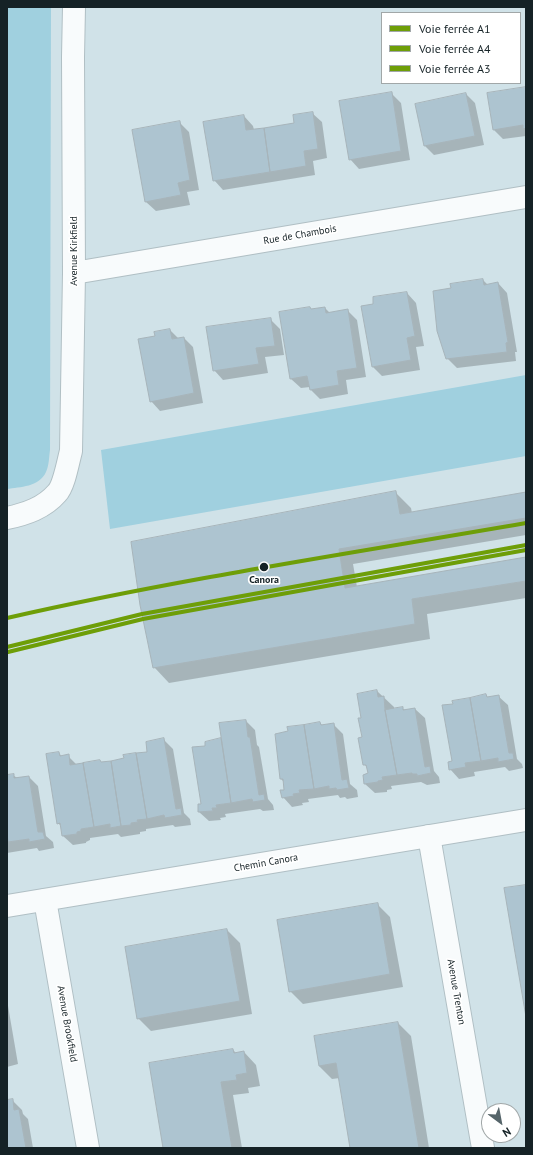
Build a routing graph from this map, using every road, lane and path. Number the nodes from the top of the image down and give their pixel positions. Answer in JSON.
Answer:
{"nodes":[{"id":1,"x":74,"y":7,"type":"edge"},
{"id":2,"x":526,"y":197,"type":"edge"},
{"id":3,"x":74,"y":274,"type":"junction"},
{"id":4,"x":7,"y":518,"type":"edge"},
{"id":5,"x":526,"y":820,"type":"edge"},
{"id":6,"x":429,"y":836,"type":"junction"},
{"id":7,"x":45,"y":900,"type":"junction"},
{"id":8,"x":7,"y":906,"type":"edge"},
{"id":9,"x":88,"y":1148,"type":"edge"},
{"id":10,"x":483,"y":1148,"type":"edge"}],
"edges":[{"from":1,"to":3,"type":"street","name":"Avenue Kirkfield"},
{"from":2,"to":3,"type":"street","name":"Rue de Chambois"},
{"from":3,"to":4,"type":"street","name":"Avenue Kirkfield"},
{"from":5,"to":6,"type":"street","name":"Chemin Canora"},
{"from":6,"to":7,"type":"street","name":"Chemin Canora"},
{"from":6,"to":10,"type":"street","name":"Avenue Trenton"},
{"from":7,"to":8,"type":"street","name":"Chemin Canora"},
{"from":7,"to":9,"type":"street","name":"Avenue Brookfield"}]}
